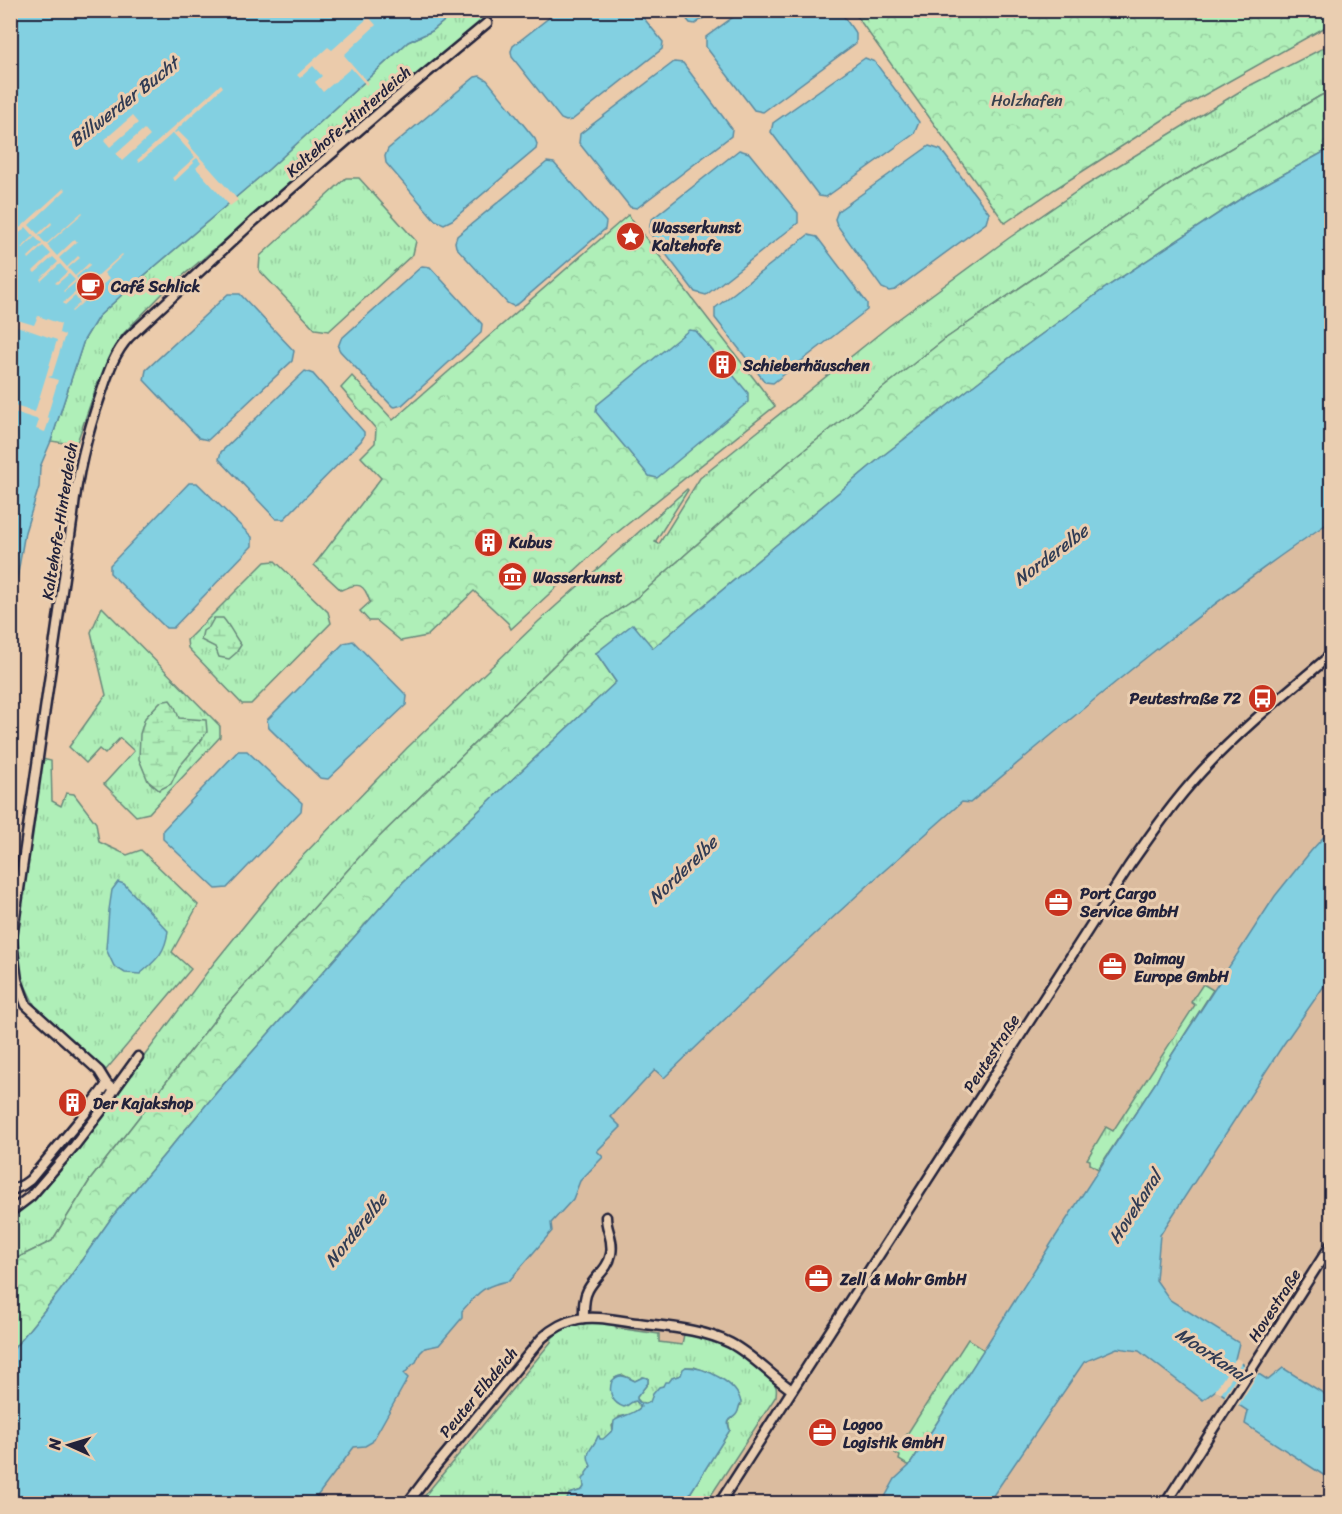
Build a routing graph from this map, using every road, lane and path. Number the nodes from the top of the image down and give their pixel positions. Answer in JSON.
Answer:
{"nodes":[{"id":1,"x":487,"y":23,"type":"dead end"},
{"id":2,"x":1332,"y":654,"type":"edge"},
{"id":3,"x":138,"y":1057,"type":"dead end"},
{"id":4,"x":111,"y":1087,"type":"junction"},
{"id":5,"x":10,"y":1191,"type":"edge"},
{"id":6,"x":10,"y":1212,"type":"edge"},
{"id":7,"x":606,"y":1217,"type":"dead end"},
{"id":8,"x":1332,"y":1243,"type":"edge"},
{"id":9,"x":584,"y":1318,"type":"junction"},
{"id":10,"x":792,"y":1390,"type":"junction"},
{"id":11,"x":407,"y":1503,"type":"edge"},
{"id":12,"x":719,"y":1503,"type":"edge"},
{"id":13,"x":1165,"y":1503,"type":"edge"}],
"edges":[{"from":1,"to":4,"type":"street","name":"Kaltehofe-Hinterdeich"},
{"from":2,"to":10,"type":"street","name":"Peutestraße"},
{"from":3,"to":4,"type":"street"},
{"from":4,"to":5,"type":"street"},
{"from":4,"to":6,"type":"street"},
{"from":7,"to":9,"type":"street"},
{"from":8,"to":13,"type":"street","name":"Hovestraße"},
{"from":9,"to":10,"type":"street","name":"Peuter Elbdeich"},
{"from":9,"to":11,"type":"street","name":"Peuter Elbdeich"},
{"from":10,"to":12,"type":"street","name":"Peutestraße"}]}
